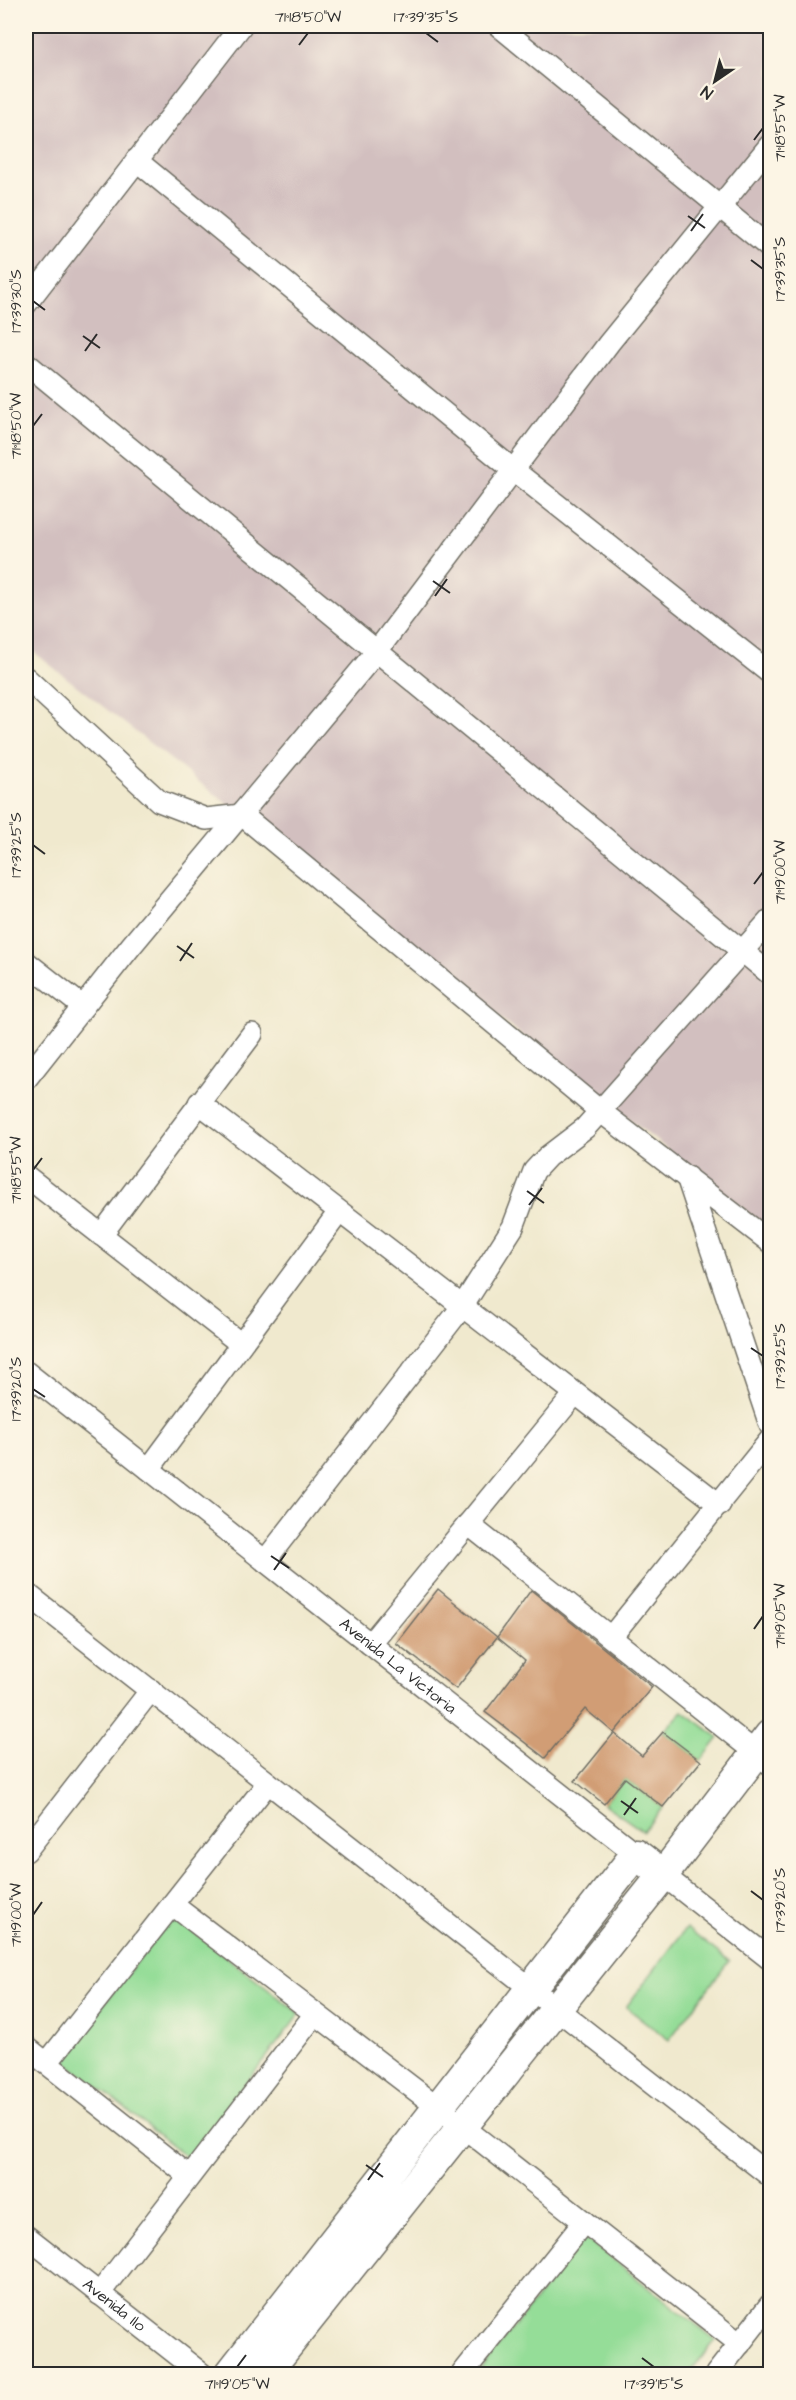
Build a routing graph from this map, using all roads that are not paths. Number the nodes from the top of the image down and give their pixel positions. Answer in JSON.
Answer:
{"nodes":[{"id":1,"x":241,"y":26,"type":"edge"},
{"id":2,"x":499,"y":26,"type":"edge"},
{"id":3,"x":771,"y":145,"type":"edge"},
{"id":4,"x":136,"y":160,"type":"junction"},
{"id":5,"x":720,"y":207,"type":"junction"},
{"id":6,"x":771,"y":248,"type":"edge"},
{"id":7,"x":32,"y":289,"type":"edge"},
{"id":8,"x":26,"y":304,"type":"edge"},
{"id":9,"x":26,"y":363,"type":"edge"},
{"id":10,"x":512,"y":469,"type":"junction"},
{"id":11,"x":377,"y":651,"type":"junction"},
{"id":12,"x":771,"y":673,"type":"edge"},
{"id":13,"x":26,"y":678,"type":"edge"},
{"id":14,"x":242,"y":815,"type":"junction"},
{"id":15,"x":771,"y":920,"type":"edge"},
{"id":16,"x":743,"y":953,"type":"junction"},
{"id":17,"x":26,"y":962,"type":"edge"},
{"id":18,"x":771,"y":974,"type":"edge"},
{"id":19,"x":83,"y":1007,"type":"junction"},
{"id":20,"x":252,"y":1034,"type":"dead end"},
{"id":21,"x":26,"y":1079,"type":"edge"},
{"id":22,"x":200,"y":1103,"type":"junction"},
{"id":23,"x":600,"y":1111,"type":"junction"},
{"id":24,"x":26,"y":1176,"type":"edge"},
{"id":25,"x":687,"y":1177,"type":"junction"},
{"id":26,"x":339,"y":1212,"type":"junction"},
{"id":27,"x":101,"y":1235,"type":"junction"},
{"id":28,"x":771,"y":1242,"type":"edge"},
{"id":29,"x":462,"y":1307,"type":"junction"},
{"id":30,"x":241,"y":1344,"type":"junction"},
{"id":31,"x":26,"y":1372,"type":"edge"},
{"id":32,"x":574,"y":1395,"type":"junction"},
{"id":33,"x":771,"y":1425,"type":"edge"},
{"id":34,"x":771,"y":1440,"type":"edge"},
{"id":35,"x":149,"y":1469,"type":"junction"},
{"id":36,"x":720,"y":1505,"type":"junction"},
{"id":37,"x":468,"y":1524,"type":"junction"},
{"id":38,"x":265,"y":1561,"type":"junction"},
{"id":39,"x":29,"y":1602,"type":"edge"},
{"id":40,"x":611,"y":1637,"type":"junction"},
{"id":41,"x":370,"y":1644,"type":"junction"},
{"id":42,"x":151,"y":1690,"type":"junction"},
{"id":43,"x":766,"y":1751,"type":"edge"},
{"id":44,"x":268,"y":1783,"type":"junction"},
{"id":45,"x":26,"y":1851,"type":"edge"},
{"id":46,"x":636,"y":1854,"type":"junction"},
{"id":47,"x":663,"y":1875,"type":"junction"},
{"id":48,"x":172,"y":1905,"type":"junction"},
{"id":49,"x":771,"y":1959,"type":"edge"},
{"id":50,"x":532,"y":1989,"type":"junction"},
{"id":51,"x":557,"y":2009,"type":"junction"},
{"id":52,"x":315,"y":2014,"type":"junction"},
{"id":53,"x":26,"y":2047,"type":"edge"},
{"id":54,"x":47,"y":2064,"type":"junction"},
{"id":55,"x":439,"y":2108,"type":"junction"},
{"id":56,"x":463,"y":2127,"type":"junction"},
{"id":57,"x":189,"y":2176,"type":"junction"},
{"id":58,"x":771,"y":2176,"type":"edge"},
{"id":59,"x":584,"y":2222,"type":"junction"},
{"id":60,"x":26,"y":2236,"type":"edge"},
{"id":61,"x":99,"y":2294,"type":"junction"},
{"id":62,"x":771,"y":2305,"type":"edge"},
{"id":63,"x":740,"y":2344,"type":"junction"},
{"id":64,"x":202,"y":2374,"type":"edge"},
{"id":65,"x":230,"y":2374,"type":"edge"},
{"id":66,"x":265,"y":2374,"type":"edge"},
{"id":67,"x":462,"y":2374,"type":"edge"},
{"id":68,"x":716,"y":2374,"type":"edge"}],
"edges":[{"from":1,"to":4,"type":"street"},
{"from":2,"to":5,"type":"street"},
{"from":3,"to":5,"type":"street"},
{"from":4,"to":7,"type":"street"},
{"from":4,"to":10,"type":"street"},
{"from":5,"to":6,"type":"street"},
{"from":5,"to":10,"type":"street"},
{"from":7,"to":8,"type":"street"},
{"from":9,"to":11,"type":"street"},
{"from":10,"to":11,"type":"street"},
{"from":10,"to":12,"type":"street"},
{"from":11,"to":14,"type":"street"},
{"from":11,"to":16,"type":"street"},
{"from":13,"to":14,"type":"street"},
{"from":14,"to":19,"type":"street"},
{"from":14,"to":23,"type":"street"},
{"from":15,"to":16,"type":"street"},
{"from":16,"to":18,"type":"street"},
{"from":16,"to":23,"type":"street"},
{"from":17,"to":19,"type":"street"},
{"from":19,"to":21,"type":"street"},
{"from":20,"to":22,"type":"street"},
{"from":22,"to":26,"type":"street"},
{"from":22,"to":27,"type":"street"},
{"from":23,"to":25,"type":"street"},
{"from":23,"to":29,"type":"street"},
{"from":24,"to":27,"type":"street"},
{"from":25,"to":28,"type":"street"},
{"from":25,"to":33,"type":"street"},
{"from":26,"to":29,"type":"street"},
{"from":26,"to":30,"type":"street"},
{"from":27,"to":30,"type":"street"},
{"from":29,"to":32,"type":"street"},
{"from":29,"to":38,"type":"street"},
{"from":30,"to":35,"type":"street"},
{"from":31,"to":35,"type":"street","name":"Avenida La Victoria"},
{"from":32,"to":36,"type":"street"},
{"from":32,"to":37,"type":"street"},
{"from":34,"to":36,"type":"street"},
{"from":35,"to":38,"type":"street","name":"Avenida La Victoria"},
{"from":36,"to":40,"type":"street"},
{"from":37,"to":40,"type":"street"},
{"from":37,"to":41,"type":"street"},
{"from":38,"to":41,"type":"street","name":"Avenida La Victoria"},
{"from":39,"to":42,"type":"street"},
{"from":40,"to":43,"type":"street"},
{"from":41,"to":46,"type":"street","name":"Avenida La Victoria"},
{"from":42,"to":44,"type":"street"},
{"from":42,"to":45,"type":"street"},
{"from":43,"to":47,"type":"street"},
{"from":44,"to":48,"type":"street"},
{"from":44,"to":50,"type":"street"},
{"from":46,"to":47,"type":"street","name":"Avenida La Victoria"},
{"from":46,"to":50,"type":"street"},
{"from":47,"to":49,"type":"street","name":"Avenida La Victoria"},
{"from":47,"to":51,"type":"street"},
{"from":48,"to":52,"type":"street"},
{"from":48,"to":54,"type":"street"},
{"from":50,"to":51,"type":"street"},
{"from":50,"to":55,"type":"street"},
{"from":51,"to":56,"type":"street"},
{"from":51,"to":58,"type":"street"},
{"from":52,"to":55,"type":"street"},
{"from":52,"to":57,"type":"street"},
{"from":53,"to":54,"type":"street"},
{"from":54,"to":57,"type":"street"},
{"from":55,"to":56,"type":"street"},
{"from":55,"to":65,"type":"street"},
{"from":56,"to":59,"type":"street"},
{"from":56,"to":66,"type":"street"},
{"from":57,"to":61,"type":"street"},
{"from":59,"to":63,"type":"street"},
{"from":59,"to":67,"type":"street"},
{"from":60,"to":61,"type":"street","name":"Avenida Ilo"},
{"from":61,"to":64,"type":"street","name":"Avenida Ilo"},
{"from":62,"to":63,"type":"street"},
{"from":63,"to":68,"type":"street"}]}
